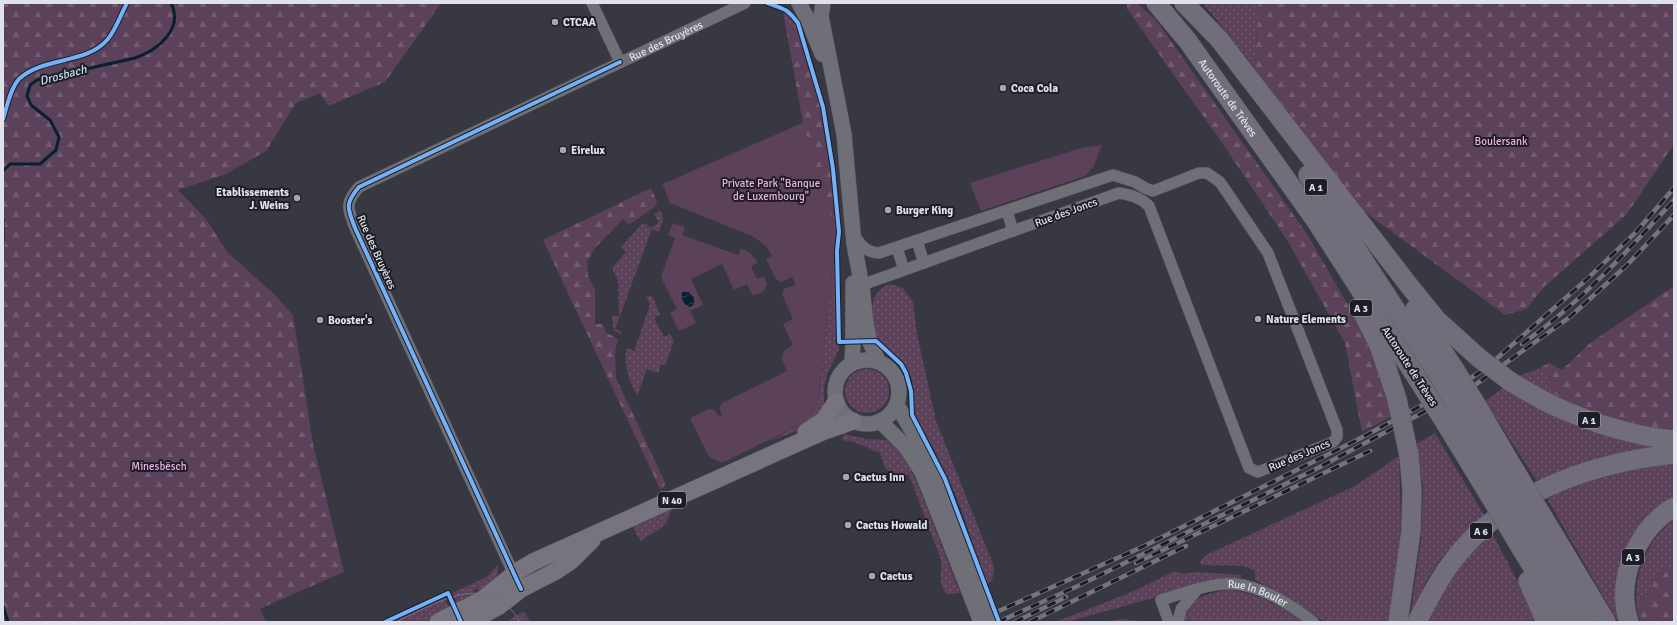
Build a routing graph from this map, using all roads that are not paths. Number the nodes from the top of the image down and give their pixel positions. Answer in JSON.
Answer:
{"nodes":[{"id":1,"x":592,"y":3,"type":"edge"},
{"id":2,"x":745,"y":3,"type":"edge"},
{"id":3,"x":799,"y":3,"type":"edge"},
{"id":4,"x":823,"y":3,"type":"edge"},
{"id":5,"x":1156,"y":3,"type":"edge"},
{"id":6,"x":1180,"y":3,"type":"edge"},
{"id":7,"x":1184,"y":3,"type":"edge"},
{"id":8,"x":620,"y":62,"type":"junction"},
{"id":9,"x":834,"y":83,"type":"junction"},
{"id":10,"x":1113,"y":175,"type":"junction"},
{"id":11,"x":1119,"y":193,"type":"junction"},
{"id":12,"x":1007,"y":211,"type":"junction"},
{"id":13,"x":1356,"y":218,"type":"junction"},
{"id":14,"x":1316,"y":221,"type":"junction"},
{"id":15,"x":1013,"y":231,"type":"junction"},
{"id":16,"x":853,"y":238,"type":"junction"},
{"id":17,"x":917,"y":241,"type":"junction"},
{"id":18,"x":897,"y":248,"type":"junction"},
{"id":19,"x":924,"y":263,"type":"junction"},
{"id":20,"x":904,"y":270,"type":"junction"},
{"id":21,"x":862,"y":287,"type":"junction"},
{"id":22,"x":878,"y":361,"type":"junction"},
{"id":23,"x":852,"y":363,"type":"junction"},
{"id":24,"x":1448,"y":374,"type":"junction"},
{"id":25,"x":836,"y":402,"type":"junction"},
{"id":26,"x":897,"y":406,"type":"junction"},
{"id":27,"x":1464,"y":420,"type":"junction"},
{"id":28,"x":853,"y":421,"type":"junction"},
{"id":29,"x":880,"y":422,"type":"junction"},
{"id":30,"x":1674,"y":440,"type":"edge"},
{"id":31,"x":1674,"y":454,"type":"edge"},
{"id":32,"x":764,"y":458,"type":"junction"},
{"id":33,"x":1499,"y":478,"type":"junction"},
{"id":34,"x":1674,"y":507,"type":"edge"},
{"id":35,"x":1536,"y":522,"type":"junction"},
{"id":36,"x":1516,"y":540,"type":"junction"},
{"id":37,"x":968,"y":574,"type":"junction"},
{"id":38,"x":517,"y":581,"type":"junction"},
{"id":39,"x":1196,"y":591,"type":"junction"},
{"id":40,"x":438,"y":622,"type":"edge"},
{"id":41,"x":470,"y":622,"type":"edge"},
{"id":42,"x":980,"y":622,"type":"edge"},
{"id":43,"x":992,"y":622,"type":"edge"},
{"id":44,"x":1169,"y":622,"type":"edge"},
{"id":45,"x":1178,"y":622,"type":"edge"},
{"id":46,"x":1314,"y":622,"type":"edge"},
{"id":47,"x":1398,"y":622,"type":"edge"},
{"id":48,"x":1418,"y":622,"type":"edge"},
{"id":49,"x":1546,"y":622,"type":"edge"},
{"id":50,"x":1566,"y":622,"type":"edge"},
{"id":51,"x":1586,"y":622,"type":"edge"},
{"id":52,"x":1606,"y":622,"type":"edge"},
{"id":53,"x":1628,"y":622,"type":"edge"}],
"edges":[{"from":1,"to":8,"type":"street"},
{"from":2,"to":8,"type":"street","name":"Rue des Bruyères"},
{"from":3,"to":9,"type":"main road"},
{"from":4,"to":9,"type":"main road"},
{"from":5,"to":14,"type":"highway","name":"Autoroute de Trèves","number":"A 1"},
{"from":6,"to":24,"type":"highway","name":"Autoroute de Trèves","number":"A 1"},
{"from":7,"to":13,"type":"highway","number":"A 1"},
{"from":8,"to":38,"type":"street","name":"Rue des Bruyères"},
{"from":9,"to":16,"type":"main road"},
{"from":10,"to":11,"type":"street"},
{"from":10,"to":11,"type":"street","name":"Rue des Joncs"},
{"from":10,"to":12,"type":"street","name":"Rue des Joncs"},
{"from":11,"to":15,"type":"street","name":"Rue des Joncs"},
{"from":12,"to":15,"type":"street"},
{"from":12,"to":17,"type":"street","name":"Rue des Joncs"},
{"from":13,"to":24,"type":"highway","number":"A 1"},
{"from":13,"to":30,"type":"highway","number":"A 1","bridge":true},
{"from":14,"to":27,"type":"highway","name":"Autoroute de Trèves","number":"A 1","bridge":true},
{"from":14,"to":47,"type":"highway","number":"A 3","bridge":true},
{"from":15,"to":19,"type":"street","name":"Rue des Joncs"},
{"from":16,"to":18,"type":"street","name":"Rue des Joncs"},
{"from":16,"to":21,"type":"main road"},
{"from":16,"to":23,"type":"main road"},
{"from":17,"to":18,"type":"street","name":"Rue des Joncs"},
{"from":17,"to":19,"type":"street"},
{"from":18,"to":20,"type":"street"},
{"from":19,"to":20,"type":"street","name":"Rue des Joncs"},
{"from":20,"to":21,"type":"street","name":"Rue des Joncs"},
{"from":21,"to":22,"type":"main road"},
{"from":22,"to":23,"type":"main road"},
{"from":22,"to":26,"type":"main road"},
{"from":23,"to":25,"type":"main road"},
{"from":24,"to":27,"type":"highway","number":"A 1","bridge":true},
{"from":25,"to":28,"type":"main road"},
{"from":25,"to":32,"type":"main road","number":"N 40"},
{"from":26,"to":29,"type":"main road"},
{"from":26,"to":37,"type":"main road"},
{"from":27,"to":33,"type":"highway","number":"A 1"},
{"from":27,"to":33,"type":"highway","name":"Autoroute de Trèves","number":"A 1"},
{"from":28,"to":29,"type":"main road"},
{"from":28,"to":32,"type":"main road","number":"N 40"},
{"from":29,"to":37,"type":"main road"},
{"from":31,"to":48,"type":"highway","number":"A 6"},
{"from":32,"to":38,"type":"main road","number":"N 40"},
{"from":33,"to":35,"type":"highway","number":"A 1","bridge":true},
{"from":33,"to":36,"type":"highway","name":"Autoroute de Trèves","number":"A 1","bridge":true},
{"from":34,"to":53,"type":"highway","number":"A 3"},
{"from":35,"to":51,"type":"highway","number":"A 1"},
{"from":35,"to":52,"type":"highway","number":"A 1"},
{"from":36,"to":49,"type":"highway"},
{"from":36,"to":50,"type":"highway","name":"Autoroute de Trèves","number":"A 1"},
{"from":37,"to":42,"type":"main road","bridge":true},
{"from":37,"to":43,"type":"main road","bridge":true},
{"from":38,"to":40,"type":"main road","number":"N 40"},
{"from":38,"to":41,"type":"main road","number":"N 40"},
{"from":39,"to":44,"type":"street","name":"Rue In Bouler"},
{"from":39,"to":45,"type":"street"},
{"from":39,"to":46,"type":"street","name":"Rue In Bouler"}]}
